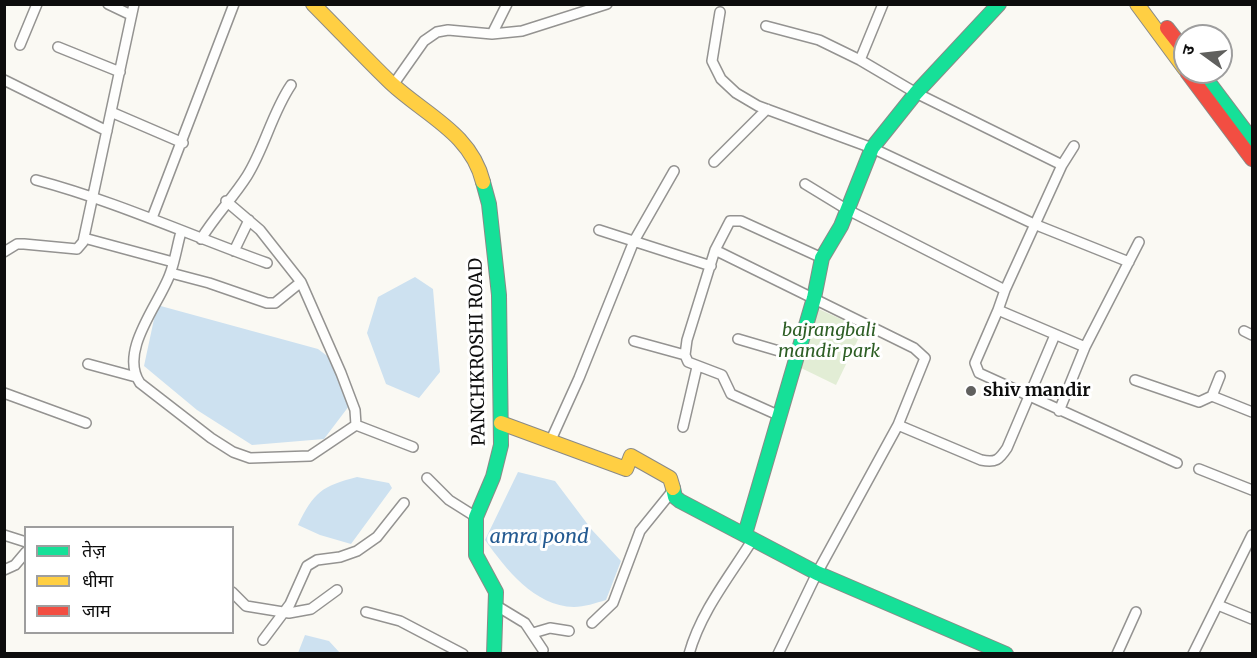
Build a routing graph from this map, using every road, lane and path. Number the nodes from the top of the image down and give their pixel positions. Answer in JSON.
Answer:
{"nodes":[{"id":1,"x":37,"y":4,"type":"edge"},
{"id":2,"x":108,"y":4,"type":"edge"},
{"id":3,"x":134,"y":4,"type":"edge"},
{"id":4,"x":234,"y":4,"type":"edge"},
{"id":5,"x":313,"y":4,"type":"edge"},
{"id":6,"x":507,"y":4,"type":"edge"},
{"id":7,"x":607,"y":4,"type":"edge"},
{"id":8,"x":883,"y":4,"type":"edge"},
{"id":9,"x":999,"y":4,"type":"edge"},
{"id":10,"x":1137,"y":4,"type":"edge"},
{"id":11,"x":1149,"y":4,"type":"edge"},
{"id":12,"x":720,"y":12,"type":"dead end"},
{"id":13,"x":131,"y":15,"type":"junction"},
{"id":14,"x":766,"y":26,"type":"dead end"},
{"id":15,"x":492,"y":34,"type":"junction"},
{"id":16,"x":1173,"y":35,"type":"edge"},
{"id":17,"x":20,"y":45,"type":"dead end"},
{"id":18,"x":58,"y":47,"type":"dead end"},
{"id":19,"x":1173,"y":50,"type":"edge"},
{"id":20,"x":860,"y":60,"type":"junction"},
{"id":21,"x":120,"y":72,"type":"junction"},
{"id":22,"x":4,"y":80,"type":"edge"},
{"id":23,"x":1199,"y":84,"type":"edge"},
{"id":24,"x":1201,"y":84,"type":"edge"},
{"id":25,"x":291,"y":85,"type":"dead end"},
{"id":26,"x":393,"y":85,"type":"junction"},
{"id":27,"x":916,"y":93,"type":"junction"},
{"id":28,"x":766,"y":109,"type":"junction"},
{"id":29,"x":111,"y":112,"type":"junction"},
{"id":30,"x":107,"y":130,"type":"junction"},
{"id":31,"x":1252,"y":140,"type":"edge"},
{"id":32,"x":183,"y":143,"type":"junction"},
{"id":33,"x":1074,"y":146,"type":"dead end"},
{"id":34,"x":872,"y":148,"type":"junction"},
{"id":35,"x":1252,"y":159,"type":"edge"},
{"id":36,"x":714,"y":162,"type":"dead end"},
{"id":37,"x":1062,"y":165,"type":"junction"},
{"id":38,"x":674,"y":171,"type":"dead end"},
{"id":39,"x":36,"y":180,"type":"dead end"},
{"id":40,"x":805,"y":184,"type":"dead end"},
{"id":41,"x":92,"y":197,"type":"junction"},
{"id":42,"x":226,"y":201,"type":"junction"},
{"id":43,"x":846,"y":209,"type":"junction"},
{"id":44,"x":152,"y":218,"type":"junction"},
{"id":45,"x":249,"y":220,"type":"junction"},
{"id":46,"x":1034,"y":224,"type":"junction"},
{"id":47,"x":599,"y":230,"type":"dead end"},
{"id":48,"x":181,"y":232,"type":"junction"},
{"id":49,"x":84,"y":238,"type":"junction"},
{"id":50,"x":201,"y":239,"type":"junction"},
{"id":51,"x":634,"y":241,"type":"junction"},
{"id":52,"x":1139,"y":242,"type":"dead end"},
{"id":53,"x":715,"y":250,"type":"junction"},
{"id":54,"x":234,"y":251,"type":"junction"},
{"id":55,"x":4,"y":252,"type":"edge"},
{"id":56,"x":822,"y":258,"type":"junction"},
{"id":57,"x":173,"y":262,"type":"junction"},
{"id":58,"x":1129,"y":262,"type":"junction"},
{"id":59,"x":267,"y":263,"type":"dead end"},
{"id":60,"x":711,"y":266,"type":"junction"},
{"id":61,"x":171,"y":273,"type":"junction"},
{"id":62,"x":301,"y":282,"type":"junction"},
{"id":63,"x":1005,"y":290,"type":"junction"},
{"id":64,"x":814,"y":298,"type":"junction"},
{"id":65,"x":998,"y":310,"type":"junction"},
{"id":66,"x":1055,"y":334,"type":"junction"},
{"id":67,"x":738,"y":339,"type":"dead end"},
{"id":68,"x":634,"y":341,"type":"dead end"},
{"id":69,"x":1085,"y":347,"type":"junction"},
{"id":70,"x":685,"y":356,"type":"junction"},
{"id":71,"x":796,"y":356,"type":"junction"},
{"id":72,"x":88,"y":364,"type":"dead end"},
{"id":73,"x":697,"y":367,"type":"junction"},
{"id":74,"x":136,"y":376,"type":"junction"},
{"id":75,"x":1220,"y":376,"type":"dead end"},
{"id":76,"x":1135,"y":380,"type":"dead end"},
{"id":77,"x":4,"y":393,"type":"edge"},
{"id":78,"x":1029,"y":396,"type":"junction"},
{"id":79,"x":1212,"y":396,"type":"junction"},
{"id":80,"x":1059,"y":411,"type":"junction"},
{"id":81,"x":1252,"y":412,"type":"edge"},
{"id":82,"x":780,"y":416,"type":"junction"},
{"id":83,"x":86,"y":423,"type":"dead end"},
{"id":84,"x":501,"y":423,"type":"junction"},
{"id":85,"x":356,"y":425,"type":"junction"},
{"id":86,"x":898,"y":425,"type":"junction"},
{"id":87,"x":683,"y":426,"type":"dead end"},
{"id":88,"x":550,"y":442,"type":"junction"},
{"id":89,"x":413,"y":447,"type":"dead end"},
{"id":90,"x":1177,"y":463,"type":"dead end"},
{"id":91,"x":1199,"y":469,"type":"dead end"},
{"id":92,"x":427,"y":478,"type":"dead end"},
{"id":93,"x":674,"y":489,"type":"junction"},
{"id":94,"x":1252,"y":490,"type":"edge"},
{"id":95,"x":404,"y":503,"type":"dead end"},
{"id":96,"x":476,"y":517,"type":"junction"},
{"id":97,"x":4,"y":535,"type":"edge"},
{"id":98,"x":1252,"y":535,"type":"edge"},
{"id":99,"x":749,"y":536,"type":"junction"},
{"id":100,"x":24,"y":541,"type":"edge"},
{"id":101,"x":24,"y":554,"type":"edge"},
{"id":102,"x":4,"y":570,"type":"edge"},
{"id":103,"x":818,"y":573,"type":"junction"},
{"id":104,"x":337,"y":590,"type":"dead end"},
{"id":105,"x":234,"y":594,"type":"edge"},
{"id":106,"x":1218,"y":604,"type":"junction"},
{"id":107,"x":497,"y":606,"type":"junction"},
{"id":108,"x":366,"y":612,"type":"dead end"},
{"id":109,"x":1136,"y":612,"type":"dead end"},
{"id":110,"x":284,"y":613,"type":"junction"},
{"id":111,"x":1252,"y":619,"type":"edge"},
{"id":112,"x":592,"y":623,"type":"dead end"},
{"id":113,"x":569,"y":631,"type":"dead end"},
{"id":114,"x":533,"y":633,"type":"junction"},
{"id":115,"x":263,"y":640,"type":"dead end"},
{"id":116,"x":543,"y":650,"type":"dead end"},
{"id":117,"x":463,"y":654,"type":"edge"},
{"id":118,"x":494,"y":654,"type":"edge"},
{"id":119,"x":689,"y":654,"type":"edge"},
{"id":120,"x":778,"y":654,"type":"edge"},
{"id":121,"x":1006,"y":654,"type":"edge"},
{"id":122,"x":1117,"y":654,"type":"edge"},
{"id":123,"x":1193,"y":654,"type":"edge"}],
"edges":[{"from":1,"to":17,"type":"street"},
{"from":2,"to":13,"type":"street"},
{"from":3,"to":13,"type":"street"},
{"from":4,"to":32,"type":"street"},
{"from":5,"to":26,"type":"street","name":"PANCHKROSHI ROAD"},
{"from":6,"to":15,"type":"street"},
{"from":7,"to":15,"type":"street"},
{"from":8,"to":20,"type":"street"},
{"from":9,"to":27,"type":"street"},
{"from":10,"to":19,"type":"street"},
{"from":11,"to":16,"type":"street"},
{"from":12,"to":28,"type":"street"},
{"from":13,"to":21,"type":"street"},
{"from":14,"to":20,"type":"street"},
{"from":15,"to":26,"type":"street"},
{"from":18,"to":21,"type":"street"},
{"from":20,"to":27,"type":"street"},
{"from":21,"to":29,"type":"street"},
{"from":22,"to":30,"type":"street"},
{"from":23,"to":35,"type":"street"},
{"from":24,"to":31,"type":"street"},
{"from":25,"to":42,"type":"street"},
{"from":26,"to":84,"type":"street","name":"PANCHKROSHI ROAD"},
{"from":27,"to":34,"type":"street"},
{"from":27,"to":37,"type":"street"},
{"from":28,"to":34,"type":"street"},
{"from":28,"to":36,"type":"street"},
{"from":29,"to":30,"type":"street"},
{"from":29,"to":32,"type":"street"},
{"from":30,"to":41,"type":"street"},
{"from":32,"to":44,"type":"street"},
{"from":33,"to":37,"type":"street"},
{"from":34,"to":43,"type":"street"},
{"from":34,"to":46,"type":"street"},
{"from":37,"to":46,"type":"street"},
{"from":38,"to":51,"type":"street"},
{"from":39,"to":41,"type":"street"},
{"from":40,"to":43,"type":"street"},
{"from":41,"to":44,"type":"street"},
{"from":41,"to":49,"type":"street"},
{"from":42,"to":45,"type":"street"},
{"from":42,"to":50,"type":"street"},
{"from":43,"to":56,"type":"street"},
{"from":43,"to":63,"type":"street"},
{"from":44,"to":48,"type":"street"},
{"from":45,"to":54,"type":"street"},
{"from":45,"to":62,"type":"street"},
{"from":46,"to":58,"type":"street"},
{"from":46,"to":63,"type":"street"},
{"from":47,"to":51,"type":"street"},
{"from":48,"to":50,"type":"street"},
{"from":48,"to":57,"type":"street"},
{"from":49,"to":55,"type":"street"},
{"from":49,"to":57,"type":"street"},
{"from":50,"to":54,"type":"street"},
{"from":51,"to":60,"type":"street"},
{"from":51,"to":88,"type":"street"},
{"from":52,"to":58,"type":"street"},
{"from":53,"to":56,"type":"street"},
{"from":53,"to":60,"type":"street"},
{"from":53,"to":64,"type":"street"},
{"from":54,"to":59,"type":"street"},
{"from":56,"to":64,"type":"street"},
{"from":57,"to":61,"type":"street"},
{"from":58,"to":69,"type":"street"},
{"from":60,"to":70,"type":"street"},
{"from":61,"to":62,"type":"street"},
{"from":61,"to":74,"type":"street"},
{"from":62,"to":85,"type":"street"},
{"from":63,"to":65,"type":"street"},
{"from":64,"to":71,"type":"street"},
{"from":64,"to":86,"type":"street"},
{"from":65,"to":66,"type":"street"},
{"from":65,"to":78,"type":"street"},
{"from":66,"to":69,"type":"street"},
{"from":66,"to":78,"type":"street"},
{"from":67,"to":71,"type":"street"},
{"from":68,"to":70,"type":"street"},
{"from":69,"to":80,"type":"street"},
{"from":70,"to":73,"type":"street"},
{"from":71,"to":82,"type":"street"},
{"from":72,"to":74,"type":"street"},
{"from":73,"to":82,"type":"street"},
{"from":73,"to":87,"type":"street"},
{"from":74,"to":85,"type":"street"},
{"from":75,"to":79,"type":"street"},
{"from":76,"to":79,"type":"street"},
{"from":77,"to":83,"type":"street"},
{"from":78,"to":80,"type":"street"},
{"from":78,"to":86,"type":"street"},
{"from":79,"to":81,"type":"street"},
{"from":80,"to":90,"type":"street"},
{"from":82,"to":99,"type":"street"},
{"from":84,"to":88,"type":"street"},
{"from":84,"to":96,"type":"street","name":"PANCHKROSHI ROAD"},
{"from":85,"to":89,"type":"street"},
{"from":86,"to":103,"type":"street"},
{"from":88,"to":93,"type":"street"},
{"from":91,"to":94,"type":"street"},
{"from":92,"to":96,"type":"street"},
{"from":93,"to":99,"type":"street"},
{"from":93,"to":112,"type":"street"},
{"from":95,"to":110,"type":"street"},
{"from":96,"to":107,"type":"street","name":"PANCHKROSHI ROAD"},
{"from":97,"to":100,"type":"street"},
{"from":98,"to":106,"type":"street"},
{"from":99,"to":103,"type":"street"},
{"from":99,"to":119,"type":"street"},
{"from":101,"to":102,"type":"street"},
{"from":103,"to":120,"type":"street"},
{"from":103,"to":121,"type":"street"},
{"from":104,"to":110,"type":"street"},
{"from":105,"to":110,"type":"street"},
{"from":106,"to":111,"type":"street"},
{"from":106,"to":123,"type":"street"},
{"from":107,"to":114,"type":"street"},
{"from":107,"to":118,"type":"street","name":"PANCHKROSHI ROAD"},
{"from":108,"to":117,"type":"street"},
{"from":109,"to":122,"type":"street"},
{"from":110,"to":115,"type":"street"},
{"from":113,"to":114,"type":"street"},
{"from":114,"to":116,"type":"street"}]}
